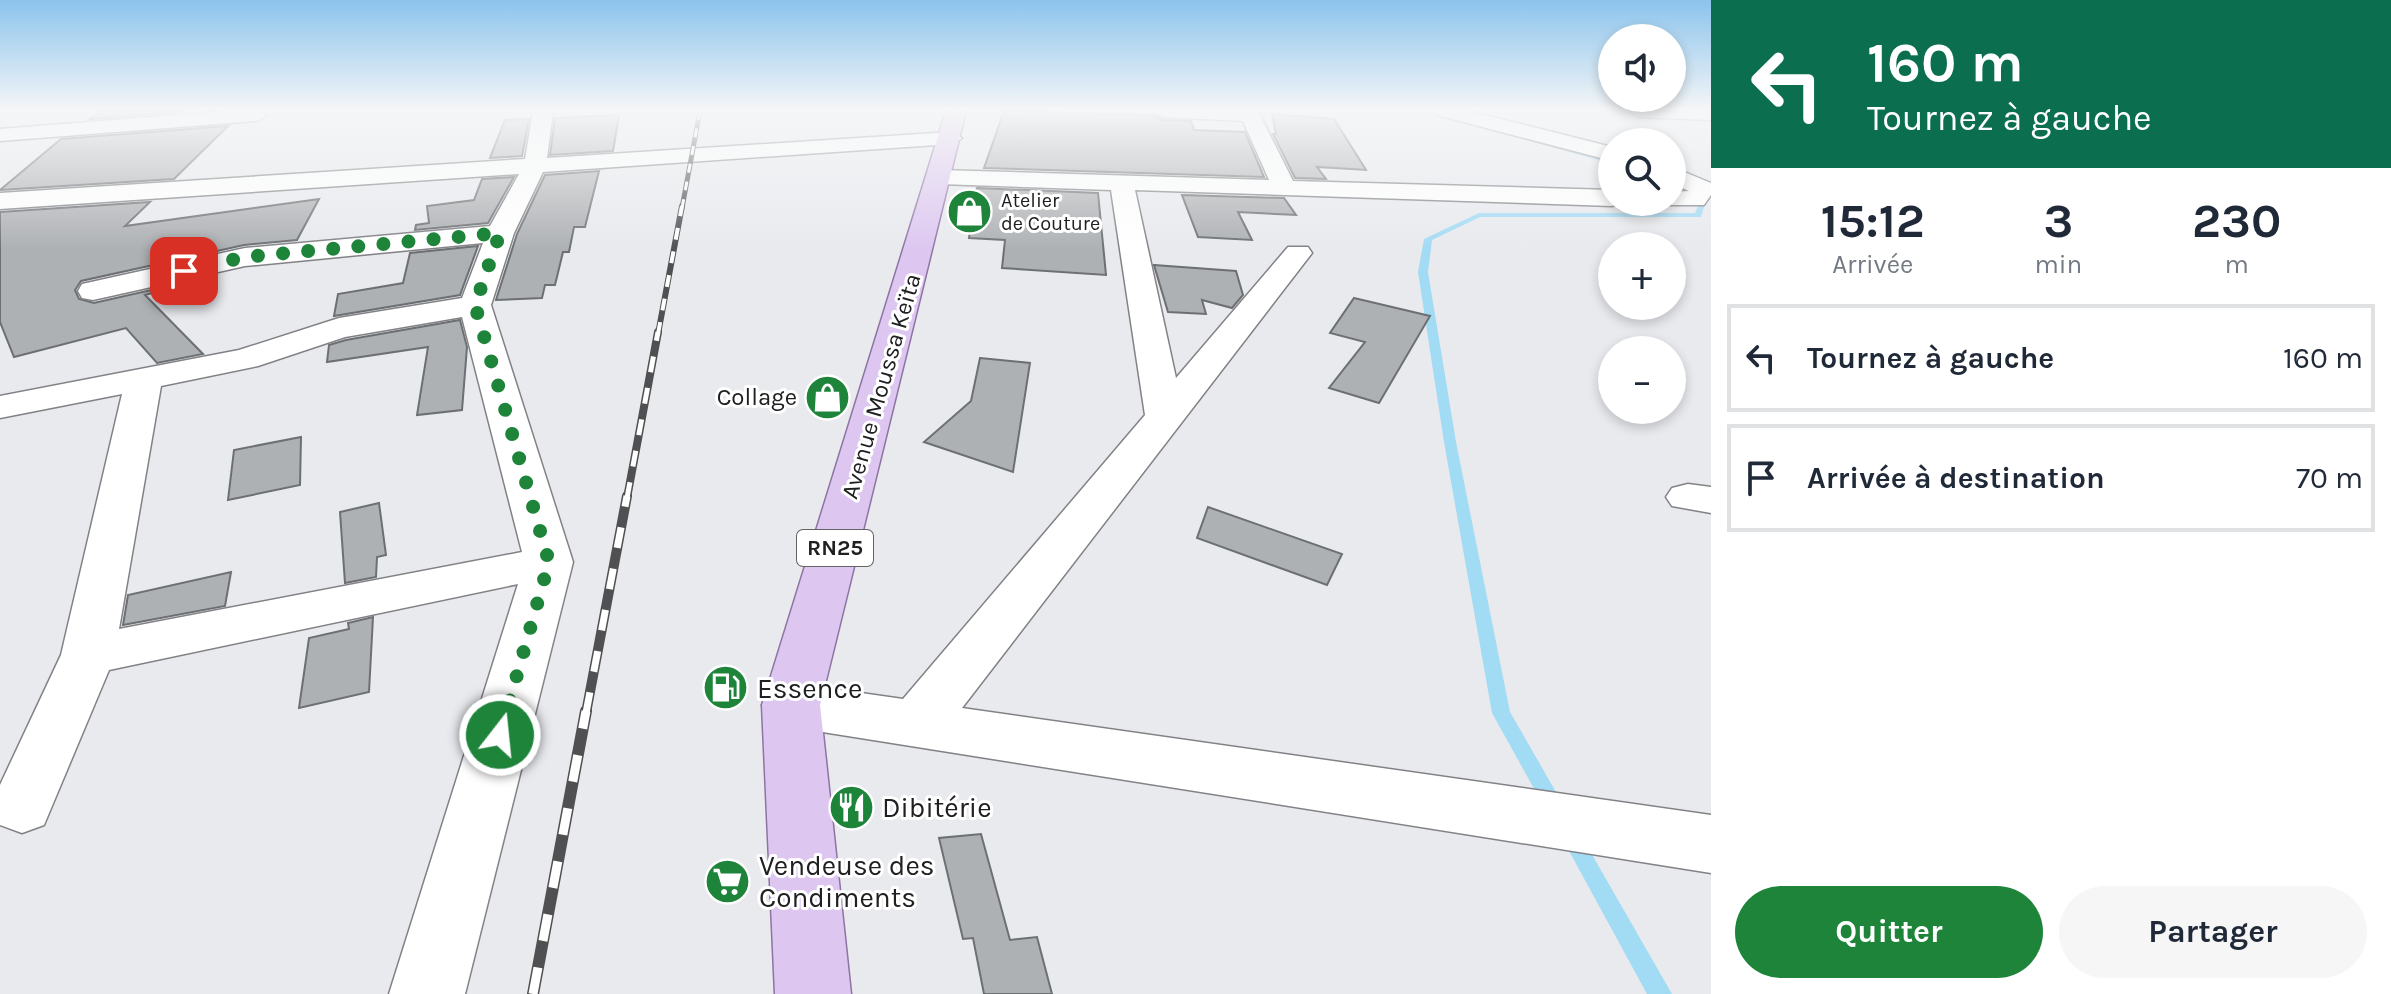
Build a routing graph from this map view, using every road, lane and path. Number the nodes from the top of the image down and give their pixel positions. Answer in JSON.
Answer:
{"nodes":[{"id":1,"x":536,"y":157,"type":"edge"},
{"id":2,"x":672,"y":157,"type":"edge"},
{"id":3,"x":945,"y":157,"type":"edge"},
{"id":4,"x":1012,"y":157,"type":"edge"},
{"id":5,"x":1270,"y":157,"type":"edge"},
{"id":6,"x":1686,"y":162,"type":"edge"},
{"id":7,"x":1698,"y":162,"type":"dead end"},
{"id":8,"x":535,"y":165,"type":"junction"},
{"id":9,"x":206,"y":167,"type":"dead end"},
{"id":10,"x":1686,"y":180,"type":"edge"},
{"id":11,"x":1122,"y":184,"type":"junction"},
{"id":12,"x":186,"y":188,"type":"junction"},
{"id":13,"x":1285,"y":188,"type":"junction"},
{"id":14,"x":1598,"y":198,"type":"edge"},
{"id":15,"x":1686,"y":200,"type":"edge"},
{"id":16,"x":0,"y":201,"type":"edge"},
{"id":17,"x":500,"y":233,"type":"junction"},
{"id":18,"x":1298,"y":253,"type":"dead end"},
{"id":19,"x":93,"y":291,"type":"dead end"},
{"id":20,"x":475,"y":305,"type":"junction"},
{"id":21,"x":144,"y":379,"type":"junction"},
{"id":22,"x":0,"y":407,"type":"edge"},
{"id":23,"x":1165,"y":418,"type":"junction"},
{"id":24,"x":549,"y":562,"type":"junction"},
{"id":25,"x":88,"y":655,"type":"junction"},
{"id":26,"x":791,"y":705,"type":"junction"},
{"id":27,"x":916,"y":724,"type":"junction"},
{"id":28,"x":22,"y":806,"type":"dead end"},
{"id":29,"x":1711,"y":844,"type":"edge"},
{"id":30,"x":427,"y":994,"type":"edge"},
{"id":31,"x":813,"y":994,"type":"edge"}],
"edges":[{"from":1,"to":8,"type":"street"},
{"from":2,"to":8,"type":"street"},
{"from":3,"to":26,"type":"main road","name":"Avenue Moussa Keïta","number":"RN25"},
{"from":4,"to":11,"type":"street"},
{"from":5,"to":13,"type":"street"},
{"from":6,"to":7,"type":"street"},
{"from":8,"to":12,"type":"street"},
{"from":8,"to":17,"type":"street"},
{"from":9,"to":12,"type":"street"},
{"from":10,"to":15,"type":"street"},
{"from":11,"to":13,"type":"street"},
{"from":11,"to":23,"type":"street"},
{"from":12,"to":16,"type":"street"},
{"from":13,"to":14,"type":"street"},
{"from":17,"to":19,"type":"street"},
{"from":17,"to":20,"type":"street"},
{"from":18,"to":23,"type":"street"},
{"from":20,"to":21,"type":"street"},
{"from":20,"to":24,"type":"street"},
{"from":21,"to":22,"type":"street"},
{"from":21,"to":25,"type":"street"},
{"from":23,"to":27,"type":"street"},
{"from":24,"to":25,"type":"street"},
{"from":24,"to":30,"type":"street"},
{"from":25,"to":28,"type":"street"},
{"from":26,"to":27,"type":"street"},
{"from":26,"to":31,"type":"main road","name":"Avenue Moussa Keïta","number":"RN25"},
{"from":27,"to":29,"type":"street"}]}
